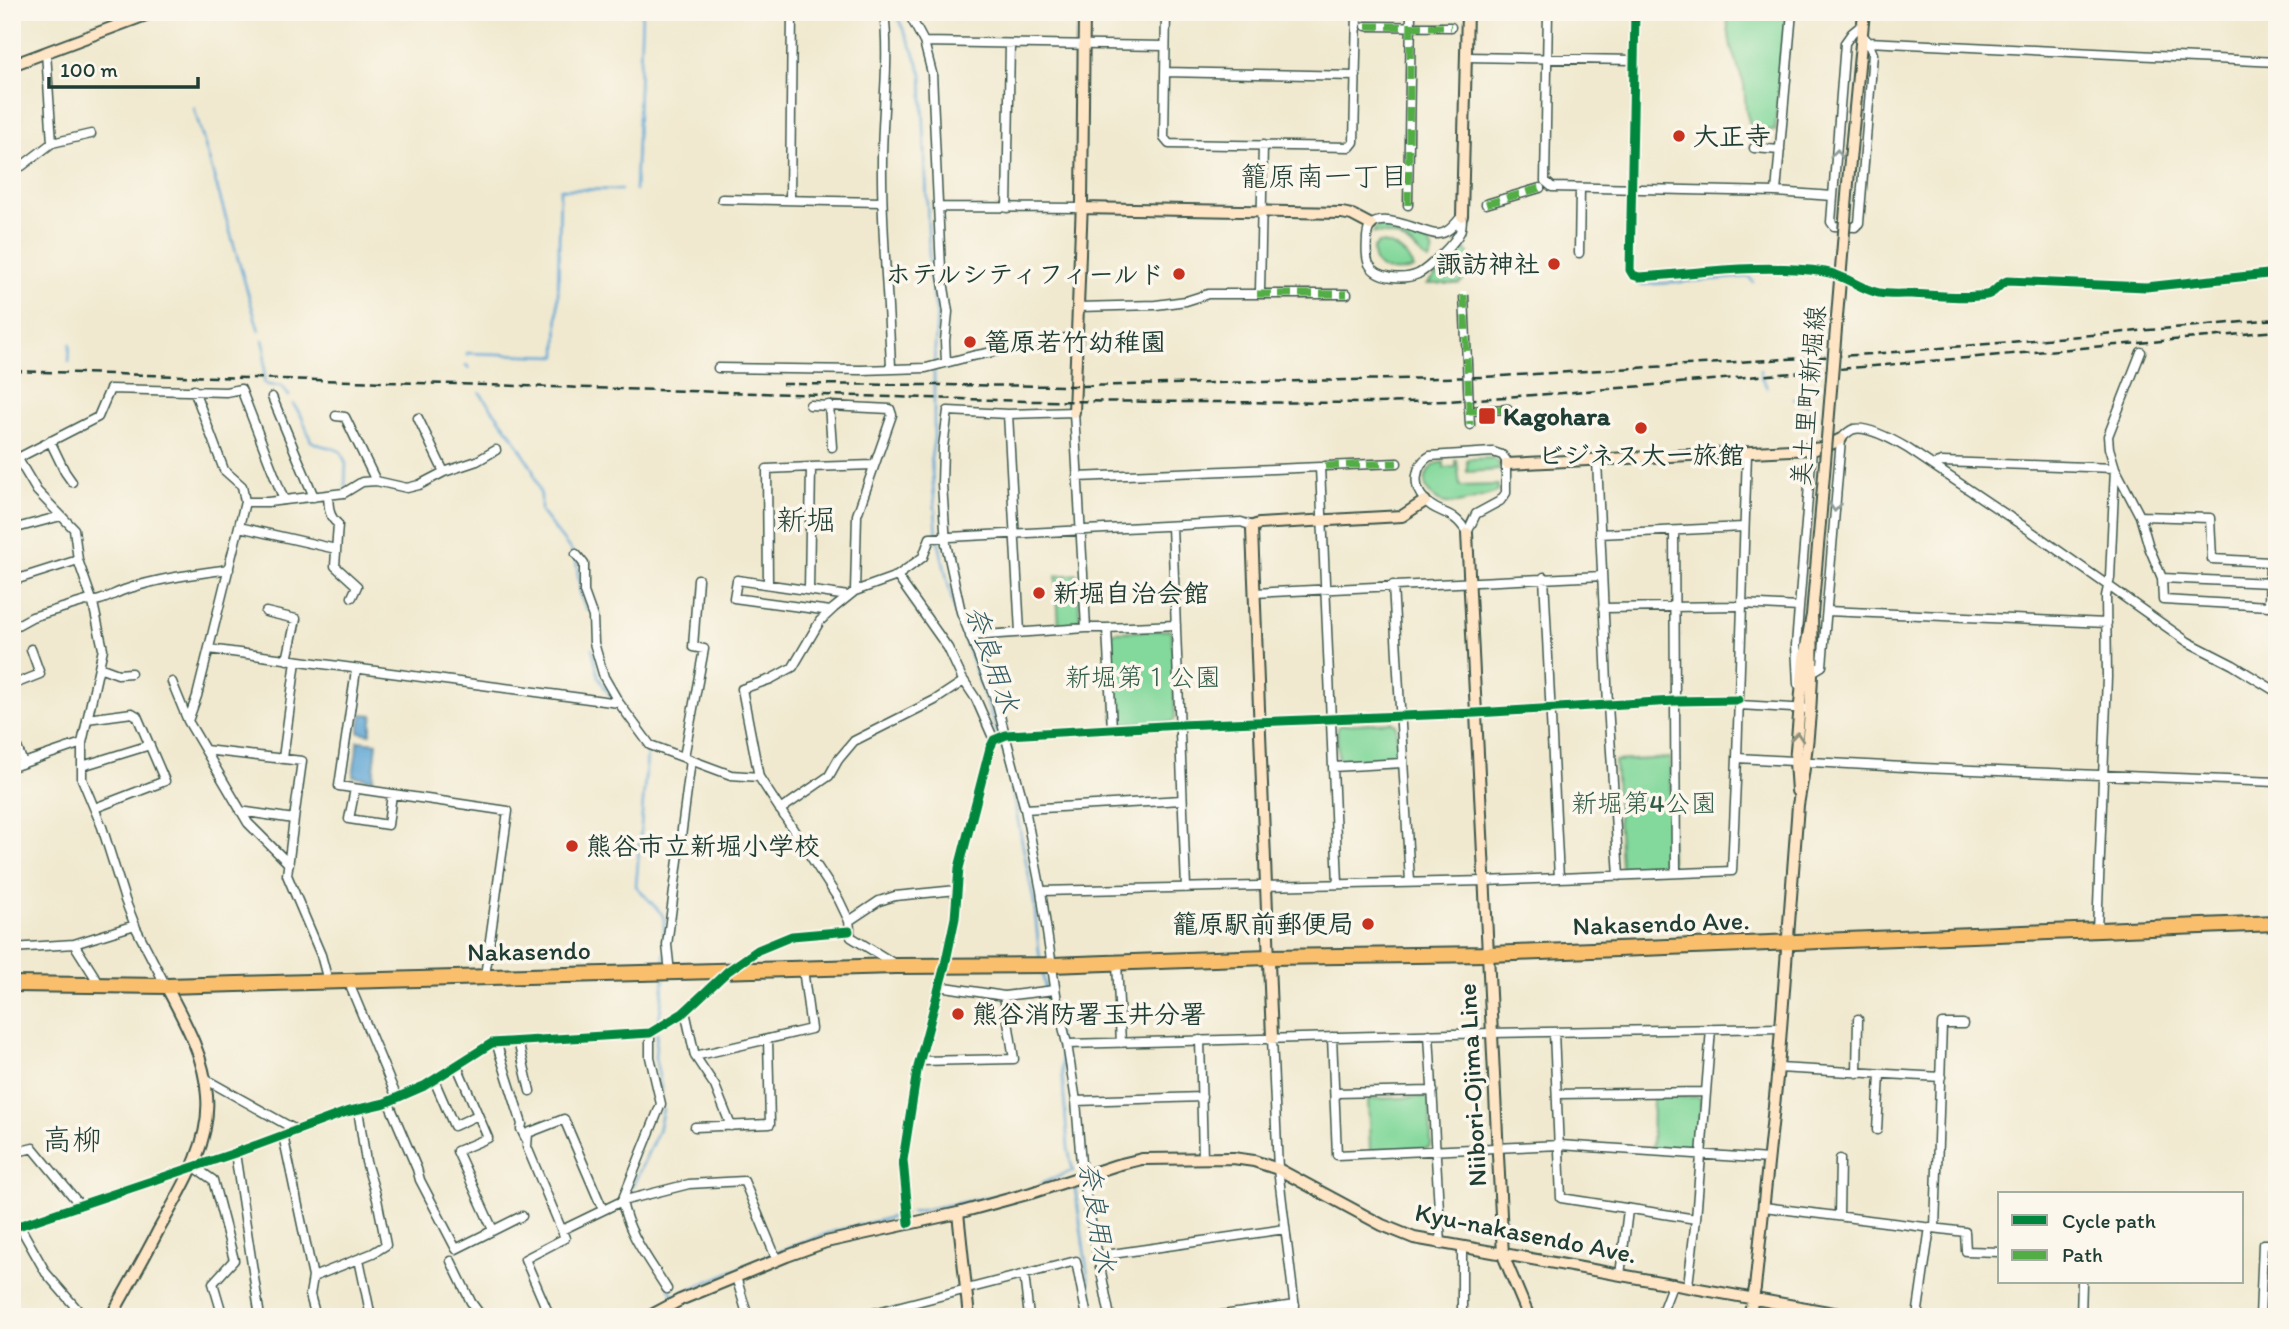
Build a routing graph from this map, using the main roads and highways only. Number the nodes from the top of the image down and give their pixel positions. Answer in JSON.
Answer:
{"nodes":[{"id":1,"x":154,"y":12,"type":"edge"},
{"id":2,"x":1084,"y":12,"type":"edge"},
{"id":3,"x":1467,"y":12,"type":"edge"},
{"id":4,"x":1864,"y":12,"type":"edge"},
{"id":5,"x":12,"y":65,"type":"edge"},
{"id":6,"x":1081,"y":208,"type":"junction"},
{"id":7,"x":1462,"y":216,"type":"road end"},
{"id":8,"x":1371,"y":225,"type":"road end"},
{"id":9,"x":1074,"y":412,"type":"road end"},
{"id":10,"x":1841,"y":439,"type":"road end"},
{"id":11,"x":1507,"y":464,"type":"road end"},
{"id":12,"x":1425,"y":501,"type":"road end"},
{"id":13,"x":1467,"y":533,"type":"road end"},
{"id":14,"x":2277,"y":923,"type":"edge"},
{"id":15,"x":1787,"y":942,"type":"junction"},
{"id":16,"x":1488,"y":954,"type":"junction"},
{"id":17,"x":1268,"y":957,"type":"junction"},
{"id":18,"x":1044,"y":965,"type":"joint"},
{"id":19,"x":12,"y":984,"type":"edge"},
{"id":20,"x":166,"y":986,"type":"junction"},
{"id":21,"x":1272,"y":1038,"type":"road end"},
{"id":22,"x":958,"y":1213,"type":"junction"},
{"id":23,"x":1503,"y":1255,"type":"junction"},
{"id":24,"x":1754,"y":1299,"type":"junction"},
{"id":25,"x":1814,"y":1313,"type":"edge"},
{"id":26,"x":1851,"y":1316,"type":"edge"},
{"id":27,"x":111,"y":1317,"type":"edge"},
{"id":28,"x":648,"y":1317,"type":"edge"},
{"id":29,"x":969,"y":1317,"type":"edge"},
{"id":30,"x":1529,"y":1317,"type":"edge"},
{"id":31,"x":1749,"y":1317,"type":"edge"}],
"edges":[{"from":1,"to":5,"type":"main road"},
{"from":2,"to":6,"type":"main road"},
{"from":3,"to":7,"type":"main road"},
{"from":4,"to":15,"type":"main road","name":"美土里町新堀線","bridge":true},
{"from":6,"to":8,"type":"main road"},
{"from":6,"to":9,"type":"main road"},
{"from":10,"to":11,"type":"main road"},
{"from":12,"to":17,"type":"main road"},
{"from":13,"to":16,"type":"main road","name":"Niibori-Ojima Line"},
{"from":14,"to":15,"type":"highway","name":"Nakasendo Ave."},
{"from":15,"to":16,"type":"highway","name":"Nakasendo Ave."},
{"from":15,"to":24,"type":"main road","name":"美土里町新堀線"},
{"from":16,"to":17,"type":"highway","name":"Nakasendo Ave."},
{"from":16,"to":23,"type":"main road","name":"Niibori-Ojima Line"},
{"from":17,"to":18,"type":"highway","name":"Nakasendo Ave."},
{"from":17,"to":21,"type":"main road"},
{"from":18,"to":20,"type":"highway","name":"Nakasendo"},
{"from":19,"to":20,"type":"highway","name":"Nakasendo"},
{"from":20,"to":27,"type":"main road"},
{"from":22,"to":23,"type":"main road","name":"Kyu-nakasendo Ave."},
{"from":22,"to":28,"type":"main road","name":"Kyu-nakasendo Ave."},
{"from":22,"to":29,"type":"main road"},
{"from":23,"to":24,"type":"main road","name":"Kyu-nakasendo Ave."},
{"from":23,"to":30,"type":"main road"},
{"from":24,"to":25,"type":"main road","name":"Kyu-nakasendo Ave."},
{"from":24,"to":31,"type":"main road"},
{"from":25,"to":26,"type":"main road","name":"Kyu-nakasendo Ave."}]}
